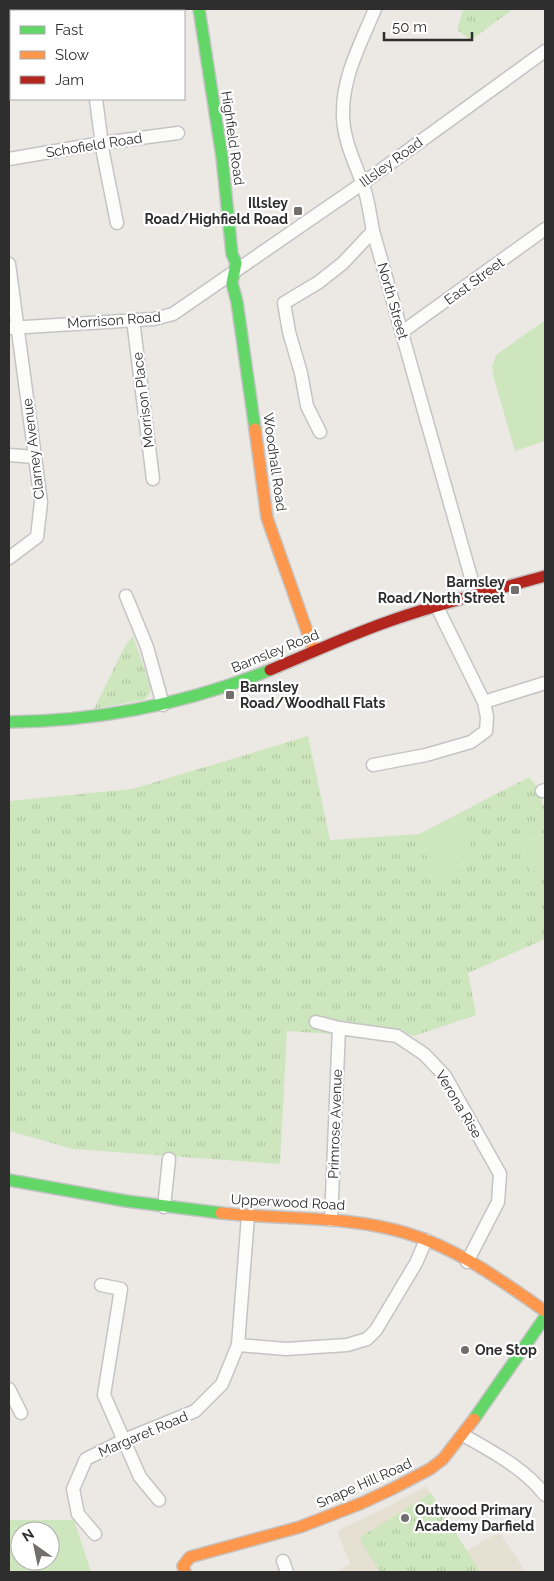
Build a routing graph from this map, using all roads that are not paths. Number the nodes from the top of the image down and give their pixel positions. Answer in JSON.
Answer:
{"nodes":[{"id":1,"x":199,"y":9,"type":"edge"},
{"id":2,"x":375,"y":9,"type":"edge"},
{"id":3,"x":545,"y":51,"type":"edge"},
{"id":4,"x":96,"y":100,"type":"edge"},
{"id":5,"x":178,"y":133,"type":"dead end"},
{"id":6,"x":102,"y":143,"type":"junction"},
{"id":7,"x":9,"y":159,"type":"edge"},
{"id":8,"x":363,"y":183,"type":"junction"},
{"id":9,"x":117,"y":223,"type":"dead end"},
{"id":10,"x":545,"y":229,"type":"edge"},
{"id":11,"x":373,"y":231,"type":"junction"},
{"id":12,"x":9,"y":264,"type":"edge"},
{"id":13,"x":235,"y":272,"type":"junction"},
{"id":14,"x":133,"y":320,"type":"junction"},
{"id":15,"x":13,"y":327,"type":"edge"},
{"id":16,"x":402,"y":332,"type":"junction"},
{"id":17,"x":320,"y":432,"type":"dead end"},
{"id":18,"x":9,"y":455,"type":"edge"},
{"id":19,"x":35,"y":457,"type":"junction"},
{"id":20,"x":153,"y":480,"type":"dead end"},
{"id":21,"x":9,"y":558,"type":"edge"},
{"id":22,"x":545,"y":576,"type":"edge"},
{"id":23,"x":476,"y":595,"type":"junction"},
{"id":24,"x":126,"y":596,"type":"dead end"},
{"id":25,"x":437,"y":607,"type":"junction"},
{"id":26,"x":314,"y":651,"type":"junction"},
{"id":27,"x":545,"y":683,"type":"edge"},
{"id":28,"x":484,"y":702,"type":"junction"},
{"id":29,"x":162,"y":706,"type":"junction"},
{"id":30,"x":9,"y":722,"type":"edge"},
{"id":31,"x":373,"y":765,"type":"dead end"},
{"id":32,"x":316,"y":1022,"type":"dead end"},
{"id":33,"x":339,"y":1028,"type":"junction"},
{"id":34,"x":169,"y":1159,"type":"dead end"},
{"id":35,"x":9,"y":1180,"type":"edge"},
{"id":36,"x":164,"y":1207,"type":"junction"},
{"id":37,"x":248,"y":1216,"type":"junction"},
{"id":38,"x":331,"y":1220,"type":"junction"},
{"id":39,"x":426,"y":1240,"type":"junction"},
{"id":40,"x":467,"y":1262,"type":"junction"},
{"id":41,"x":100,"y":1285,"type":"dead end"},
{"id":42,"x":545,"y":1311,"type":"edge"},
{"id":43,"x":545,"y":1317,"type":"edge"},
{"id":44,"x":238,"y":1345,"type":"junction"},
{"id":45,"x":9,"y":1389,"type":"edge"},
{"id":46,"x":20,"y":1413,"type":"dead end"},
{"id":47,"x":463,"y":1435,"type":"junction"},
{"id":48,"x":124,"y":1440,"type":"junction"},
{"id":49,"x":545,"y":1494,"type":"edge"},
{"id":50,"x":159,"y":1500,"type":"dead end"},
{"id":51,"x":95,"y":1534,"type":"dead end"},
{"id":52,"x":185,"y":1567,"type":"edge"}],
"edges":[{"from":1,"to":13,"type":"street","name":"Highfield Road"},
{"from":2,"to":8,"type":"street","name":"North Street"},
{"from":3,"to":8,"type":"street","name":"Illsley Road"},
{"from":4,"to":6,"type":"street"},
{"from":5,"to":6,"type":"street","name":"Schofield Road"},
{"from":6,"to":7,"type":"street","name":"Schofield Road"},
{"from":6,"to":9,"type":"street"},
{"from":8,"to":11,"type":"street","name":"North Street"},
{"from":8,"to":13,"type":"street","name":"Illsley Road"},
{"from":10,"to":16,"type":"street","name":"East Street"},
{"from":11,"to":16,"type":"street","name":"North Street"},
{"from":11,"to":17,"type":"street"},
{"from":12,"to":15,"type":"street","name":"Clarney Avenue"},
{"from":13,"to":14,"type":"street","name":"Morrison Road"},
{"from":13,"to":26,"type":"street","name":"Woodhall Road"},
{"from":14,"to":15,"type":"street","name":"Morrison Road"},
{"from":14,"to":20,"type":"street","name":"Morrison Place"},
{"from":15,"to":19,"type":"street","name":"Clarney Avenue"},
{"from":16,"to":23,"type":"street","name":"North Street"},
{"from":18,"to":19,"type":"street"},
{"from":19,"to":21,"type":"street","name":"Clarney Avenue"},
{"from":22,"to":23,"type":"street","name":"Barnsley Road"},
{"from":23,"to":25,"type":"street","name":"Barnsley Road"},
{"from":24,"to":29,"type":"street"},
{"from":25,"to":26,"type":"street","name":"Barnsley Road"},
{"from":25,"to":28,"type":"street"},
{"from":26,"to":29,"type":"street","name":"Barnsley Road"},
{"from":27,"to":28,"type":"street"},
{"from":28,"to":31,"type":"street"},
{"from":29,"to":30,"type":"street","name":"Barnsley Road"},
{"from":32,"to":33,"type":"street","name":"Verona Rise"},
{"from":33,"to":38,"type":"street","name":"Primrose Avenue"},
{"from":33,"to":40,"type":"street","name":"Verona Rise"},
{"from":34,"to":36,"type":"street"},
{"from":35,"to":36,"type":"street","name":"Upperwood Road"},
{"from":36,"to":37,"type":"street","name":"Upperwood Road"},
{"from":37,"to":38,"type":"street","name":"Upperwood Road"},
{"from":37,"to":44,"type":"street","name":"Margaret Road"},
{"from":38,"to":39,"type":"street","name":"Upperwood Road"},
{"from":39,"to":40,"type":"street","name":"Upperwood Road"},
{"from":39,"to":44,"type":"street"},
{"from":40,"to":42,"type":"street","name":"Upperwood Road"},
{"from":41,"to":48,"type":"street"},
{"from":43,"to":47,"type":"street","name":"Snape Hill Road"},
{"from":44,"to":48,"type":"street","name":"Margaret Road"},
{"from":45,"to":46,"type":"street"},
{"from":47,"to":49,"type":"street"},
{"from":47,"to":52,"type":"street","name":"Snape Hill Road"},
{"from":48,"to":50,"type":"street"},
{"from":48,"to":51,"type":"street","name":"Margaret Road"}]}
